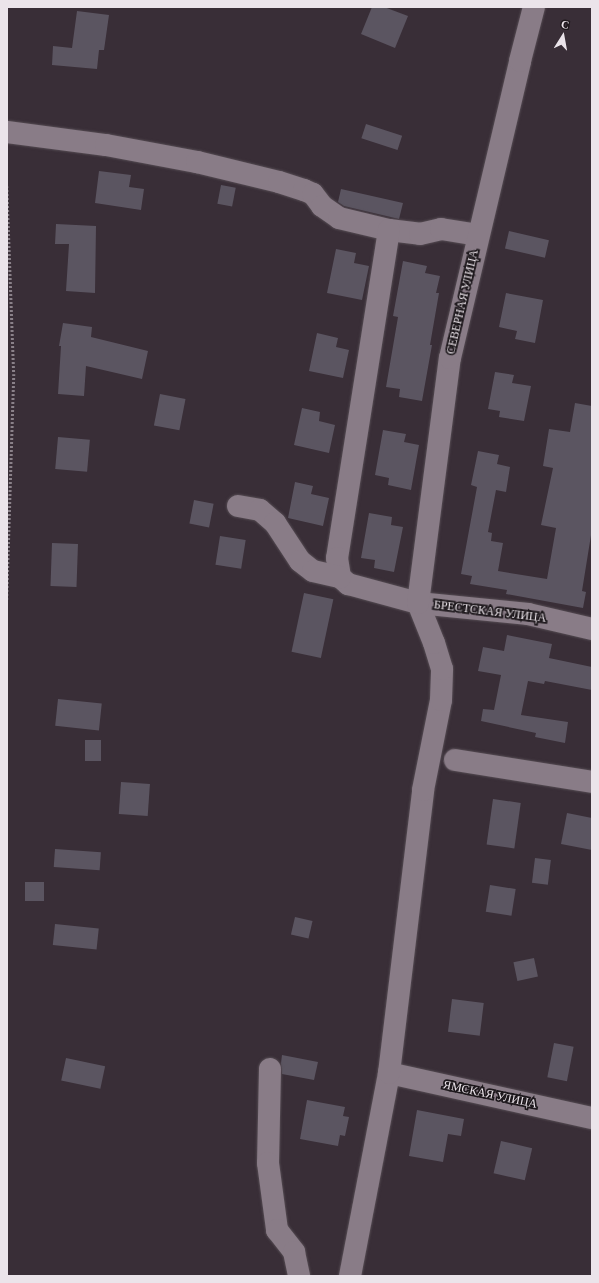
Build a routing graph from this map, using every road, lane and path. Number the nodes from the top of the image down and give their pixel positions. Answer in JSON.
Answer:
{"nodes":[{"id":1,"x":534,"y":7,"type":"edge"},
{"id":2,"x":7,"y":132,"type":"edge"},
{"id":3,"x":7,"y":186,"type":"edge"},
{"id":4,"x":389,"y":230,"type":"junction"},
{"id":5,"x":478,"y":235,"type":"junction"},
{"id":6,"x":238,"y":506,"type":"dead end"},
{"id":7,"x":340,"y":577,"type":"junction"},
{"id":8,"x":7,"y":602,"type":"edge"},
{"id":9,"x":414,"y":602,"type":"junction"},
{"id":10,"x":592,"y":629,"type":"edge"},
{"id":11,"x":455,"y":760,"type":"dead end"},
{"id":12,"x":592,"y":782,"type":"edge"},
{"id":13,"x":270,"y":1069,"type":"dead end"},
{"id":14,"x":389,"y":1073,"type":"junction"},
{"id":15,"x":592,"y":1118,"type":"edge"},
{"id":16,"x":299,"y":1276,"type":"edge"},
{"id":17,"x":350,"y":1276,"type":"edge"}],
"edges":[{"from":1,"to":5,"type":"street","name":"СЕВЕРНАЯ УЛИЦА"},
{"from":2,"to":4,"type":"street"},
{"from":3,"to":8,"type":"path"},
{"from":4,"to":5,"type":"street"},
{"from":4,"to":7,"type":"street"},
{"from":5,"to":9,"type":"street","name":"СЕВЕРНАЯ УЛИЦА"},
{"from":6,"to":7,"type":"street","name":"БРЕСТСКАЯ УЛИЦА"},
{"from":7,"to":9,"type":"street","name":"БРЕСТСКАЯ УЛИЦА"},
{"from":9,"to":10,"type":"street","name":"БРЕСТСКАЯ УЛИЦА"},
{"from":9,"to":14,"type":"street"},
{"from":11,"to":12,"type":"street"},
{"from":13,"to":16,"type":"street"},
{"from":14,"to":15,"type":"street","name":"ЯМСКАЯ УЛИЦА"},
{"from":14,"to":17,"type":"street"}]}
